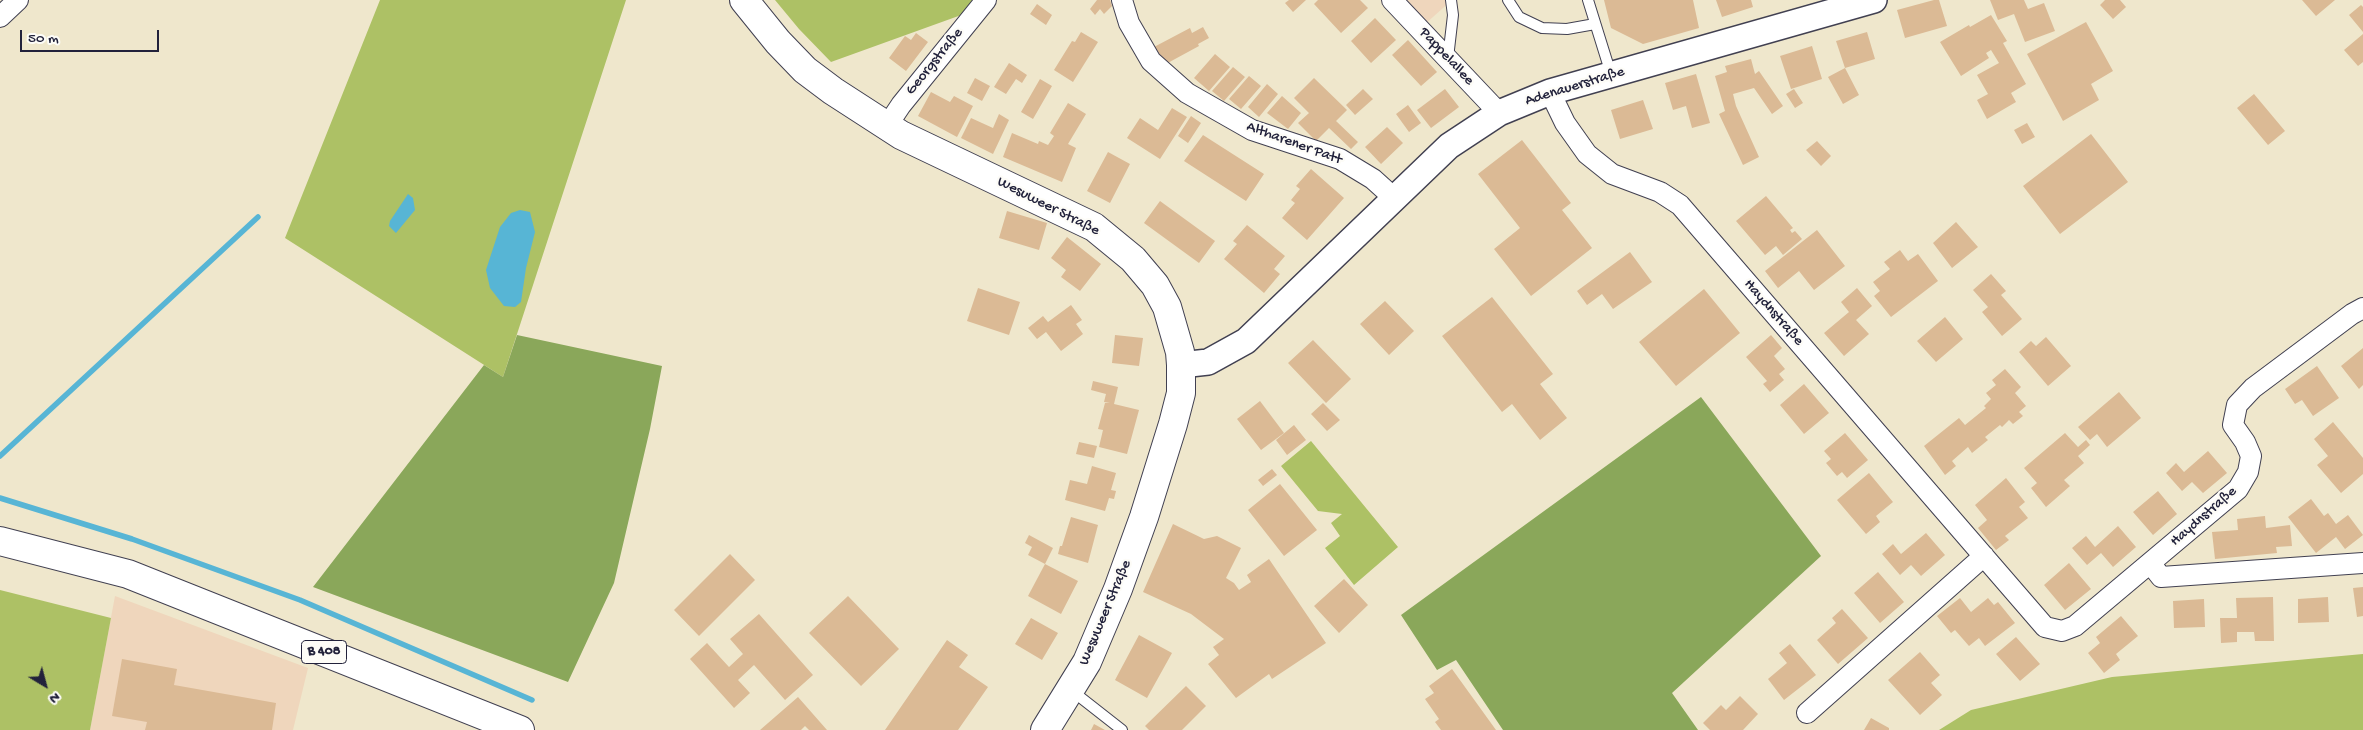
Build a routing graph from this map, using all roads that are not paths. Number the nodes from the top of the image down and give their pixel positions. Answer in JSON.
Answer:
{"nodes":[{"id":1,"x":18,"y":0,"type":"edge"},
{"id":2,"x":744,"y":0,"type":"edge"},
{"id":3,"x":986,"y":0,"type":"edge"},
{"id":4,"x":1122,"y":0,"type":"edge"},
{"id":5,"x":1392,"y":0,"type":"edge"},
{"id":6,"x":1452,"y":0,"type":"edge"},
{"id":7,"x":1508,"y":0,"type":"edge"},
{"id":8,"x":1588,"y":0,"type":"edge"},
{"id":9,"x":1874,"y":0,"type":"edge"},
{"id":10,"x":0,"y":17,"type":"edge"},
{"id":11,"x":1595,"y":24,"type":"junction"},
{"id":12,"x":1448,"y":59,"type":"junction"},
{"id":13,"x":1611,"y":76,"type":"junction"},
{"id":14,"x":1550,"y":92,"type":"junction"},
{"id":15,"x":1499,"y":113,"type":"junction"},
{"id":16,"x":887,"y":126,"type":"junction"},
{"id":17,"x":1394,"y":198,"type":"junction"},
{"id":18,"x":2363,"y":308,"type":"edge"},
{"id":19,"x":1182,"y":366,"type":"junction"},
{"id":20,"x":0,"y":541,"type":"edge"},
{"id":21,"x":1984,"y":556,"type":"junction"},
{"id":22,"x":2150,"y":563,"type":"junction"},
{"id":23,"x":2363,"y":563,"type":"edge"},
{"id":24,"x":1070,"y":690,"type":"junction"},
{"id":25,"x":1807,"y":713,"type":"dead end"},
{"id":26,"x":520,"y":730,"type":"edge"},
{"id":27,"x":1045,"y":730,"type":"edge"},
{"id":28,"x":1122,"y":730,"type":"edge"}],
"edges":[{"from":1,"to":10,"type":"street"},
{"from":2,"to":16,"type":"main road","name":"Wesuweer Straße"},
{"from":3,"to":16,"type":"street","name":"Georgstraße"},
{"from":4,"to":17,"type":"street","name":"Altharener Patt"},
{"from":5,"to":12,"type":"street","name":"Pappelallee"},
{"from":6,"to":12,"type":"lane"},
{"from":7,"to":11,"type":"lane"},
{"from":8,"to":11,"type":"lane"},
{"from":9,"to":13,"type":"street","name":"Adenauerstraße"},
{"from":11,"to":13,"type":"lane"},
{"from":12,"to":15,"type":"street","name":"Pappelallee"},
{"from":13,"to":14,"type":"street","name":"Adenauerstraße"},
{"from":14,"to":15,"type":"street","name":"Adenauerstraße"},
{"from":14,"to":21,"type":"street","name":"Haydnstraße"},
{"from":15,"to":17,"type":"street","name":"Adenauerstraße"},
{"from":16,"to":19,"type":"main road","name":"Wesuweer Straße"},
{"from":17,"to":19,"type":"street","name":"Adenauerstraße"},
{"from":18,"to":22,"type":"street","name":"Haydnstraße"},
{"from":19,"to":24,"type":"main road","name":"Wesuweer Straße"},
{"from":20,"to":26,"type":"main road","number":"B 408"},
{"from":21,"to":22,"type":"street","name":"Haydnstraße"},
{"from":21,"to":25,"type":"street"},
{"from":22,"to":23,"type":"street"},
{"from":24,"to":27,"type":"main road","name":"Wesuweer Straße"},
{"from":24,"to":28,"type":"lane"}]}
